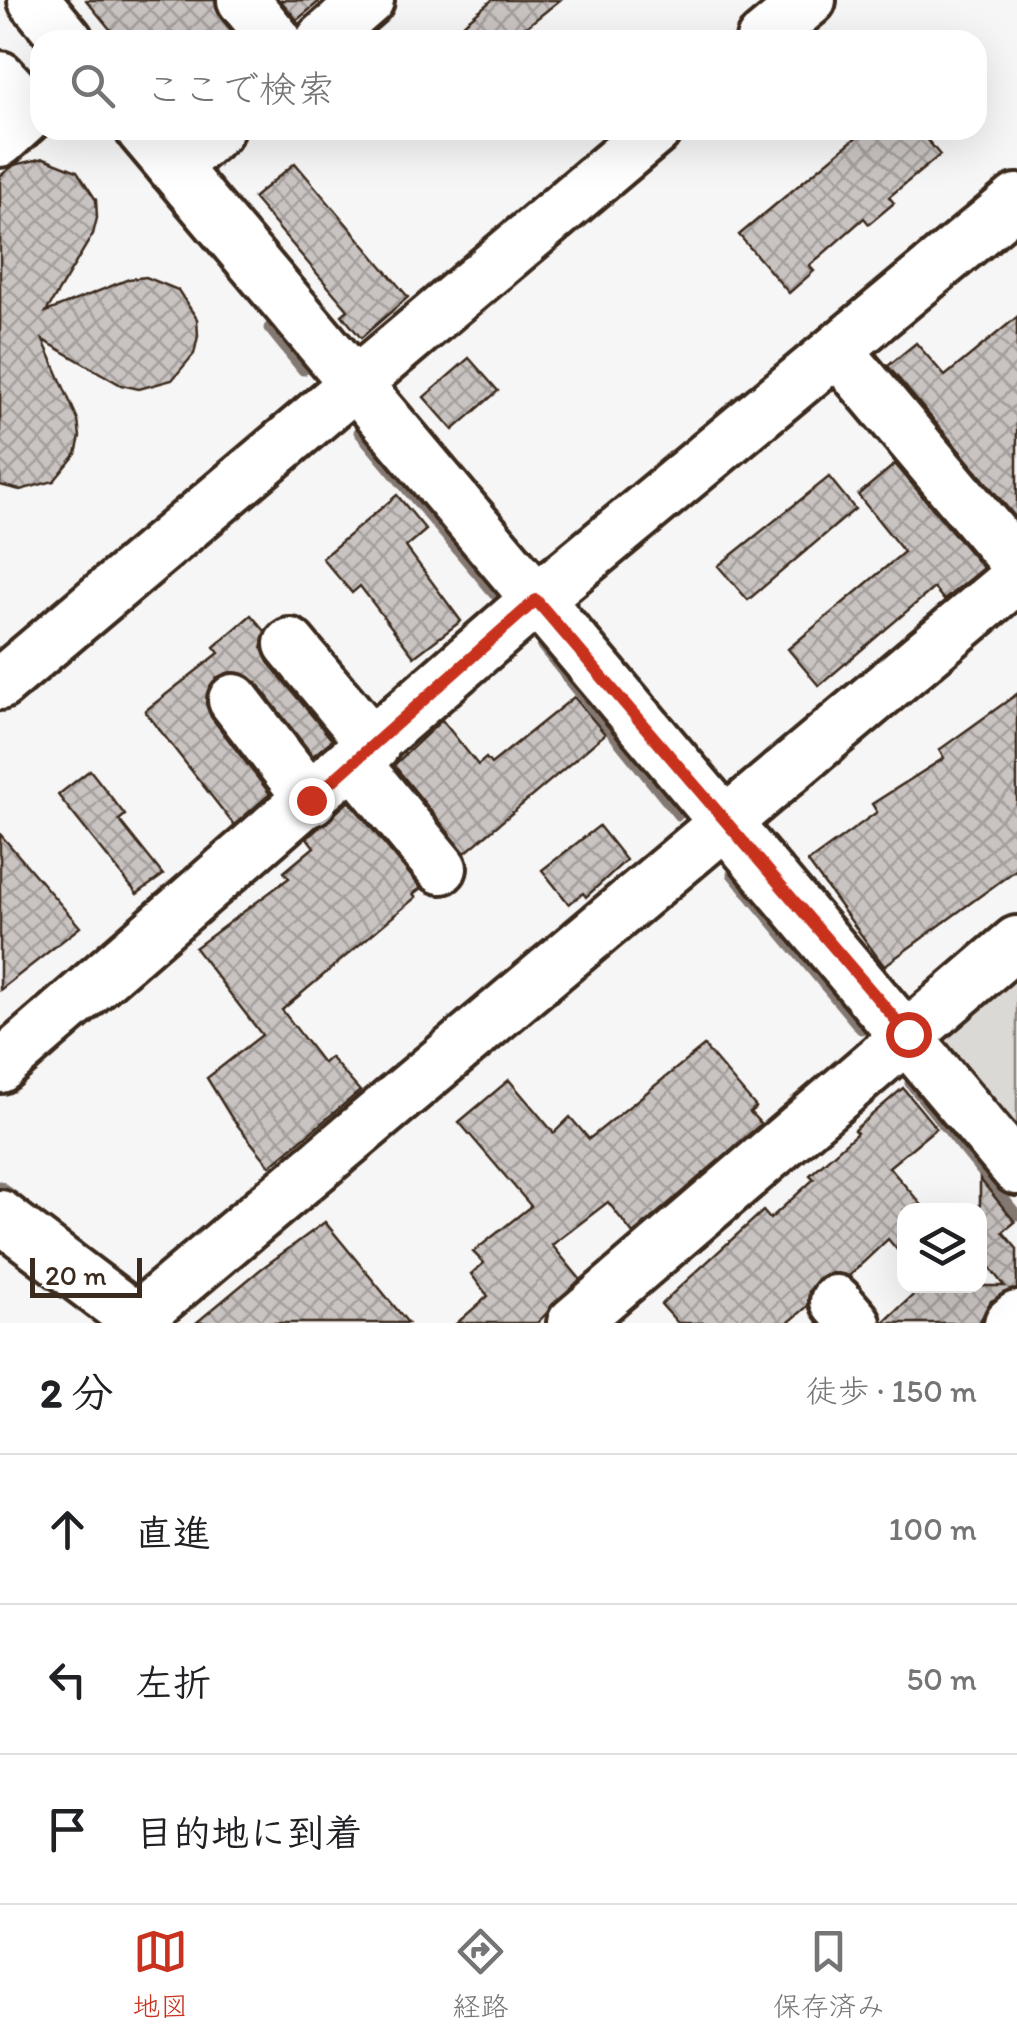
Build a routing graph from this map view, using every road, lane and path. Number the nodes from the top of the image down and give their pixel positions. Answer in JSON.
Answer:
{"nodes":[{"id":1,"x":34,"y":0,"type":"edge"},
{"id":2,"x":243,"y":0,"type":"edge"},
{"id":3,"x":368,"y":0,"type":"edge"},
{"id":4,"x":810,"y":0,"type":"edge"},
{"id":5,"x":59,"y":30,"type":"edge"},
{"id":6,"x":268,"y":30,"type":"edge"},
{"id":7,"x":334,"y":30,"type":"edge"},
{"id":8,"x":774,"y":30,"type":"edge"},
{"id":9,"x":0,"y":77,"type":"edge"},
{"id":10,"x":30,"y":110,"type":"edge"},
{"id":11,"x":30,"y":114,"type":"edge"},
{"id":12,"x":185,"y":140,"type":"edge"},
{"id":13,"x":643,"y":140,"type":"edge"},
{"id":14,"x":0,"y":142,"type":"edge"},
{"id":15,"x":157,"y":149,"type":"edge"},
{"id":16,"x":1017,"y":200,"type":"edge"},
{"id":17,"x":837,"y":350,"type":"junction"},
{"id":18,"x":353,"y":384,"type":"junction"},
{"id":19,"x":1017,"y":564,"type":"edge"},
{"id":20,"x":1017,"y":576,"type":"edge"},
{"id":21,"x":536,"y":600,"type":"junction"},
{"id":22,"x":290,"y":644,"type":"dead end"},
{"id":23,"x":0,"y":684,"type":"edge"},
{"id":24,"x":234,"y":700,"type":"dead end"},
{"id":25,"x":364,"y":754,"type":"junction"},
{"id":26,"x":311,"y":800,"type":"junction"},
{"id":27,"x":728,"y":821,"type":"junction"},
{"id":28,"x":441,"y":868,"type":"dead end"},
{"id":29,"x":1017,"y":942,"type":"edge"},
{"id":30,"x":908,"y":1034,"type":"junction"},
{"id":31,"x":0,"y":1067,"type":"edge"},
{"id":32,"x":1017,"y":1169,"type":"edge"},
{"id":33,"x":0,"y":1216,"type":"edge"},
{"id":34,"x":1017,"y":1316,"type":"edge"},
{"id":35,"x":139,"y":1321,"type":"edge"},
{"id":36,"x":573,"y":1323,"type":"edge"},
{"id":37,"x":1010,"y":1323,"type":"edge"}],
"edges":[{"from":1,"to":5,"type":"street"},
{"from":2,"to":6,"type":"street"},
{"from":3,"to":7,"type":"street"},
{"from":4,"to":8,"type":"street"},
{"from":9,"to":10,"type":"street"},
{"from":11,"to":14,"type":"street"},
{"from":12,"to":15,"type":"street"},
{"from":13,"to":18,"type":"street"},
{"from":15,"to":18,"type":"street"},
{"from":16,"to":17,"type":"street"},
{"from":17,"to":19,"type":"street"},
{"from":17,"to":21,"type":"street"},
{"from":18,"to":21,"type":"street"},
{"from":18,"to":23,"type":"street"},
{"from":20,"to":27,"type":"street"},
{"from":21,"to":25,"type":"street"},
{"from":21,"to":27,"type":"street"},
{"from":22,"to":25,"type":"street"},
{"from":24,"to":26,"type":"street"},
{"from":25,"to":26,"type":"street"},
{"from":25,"to":28,"type":"street"},
{"from":26,"to":31,"type":"street"},
{"from":27,"to":30,"type":"street"},
{"from":27,"to":35,"type":"street"},
{"from":29,"to":30,"type":"street"},
{"from":30,"to":32,"type":"street"},
{"from":30,"to":36,"type":"street"},
{"from":33,"to":35,"type":"street"},
{"from":34,"to":37,"type":"street"}]}
